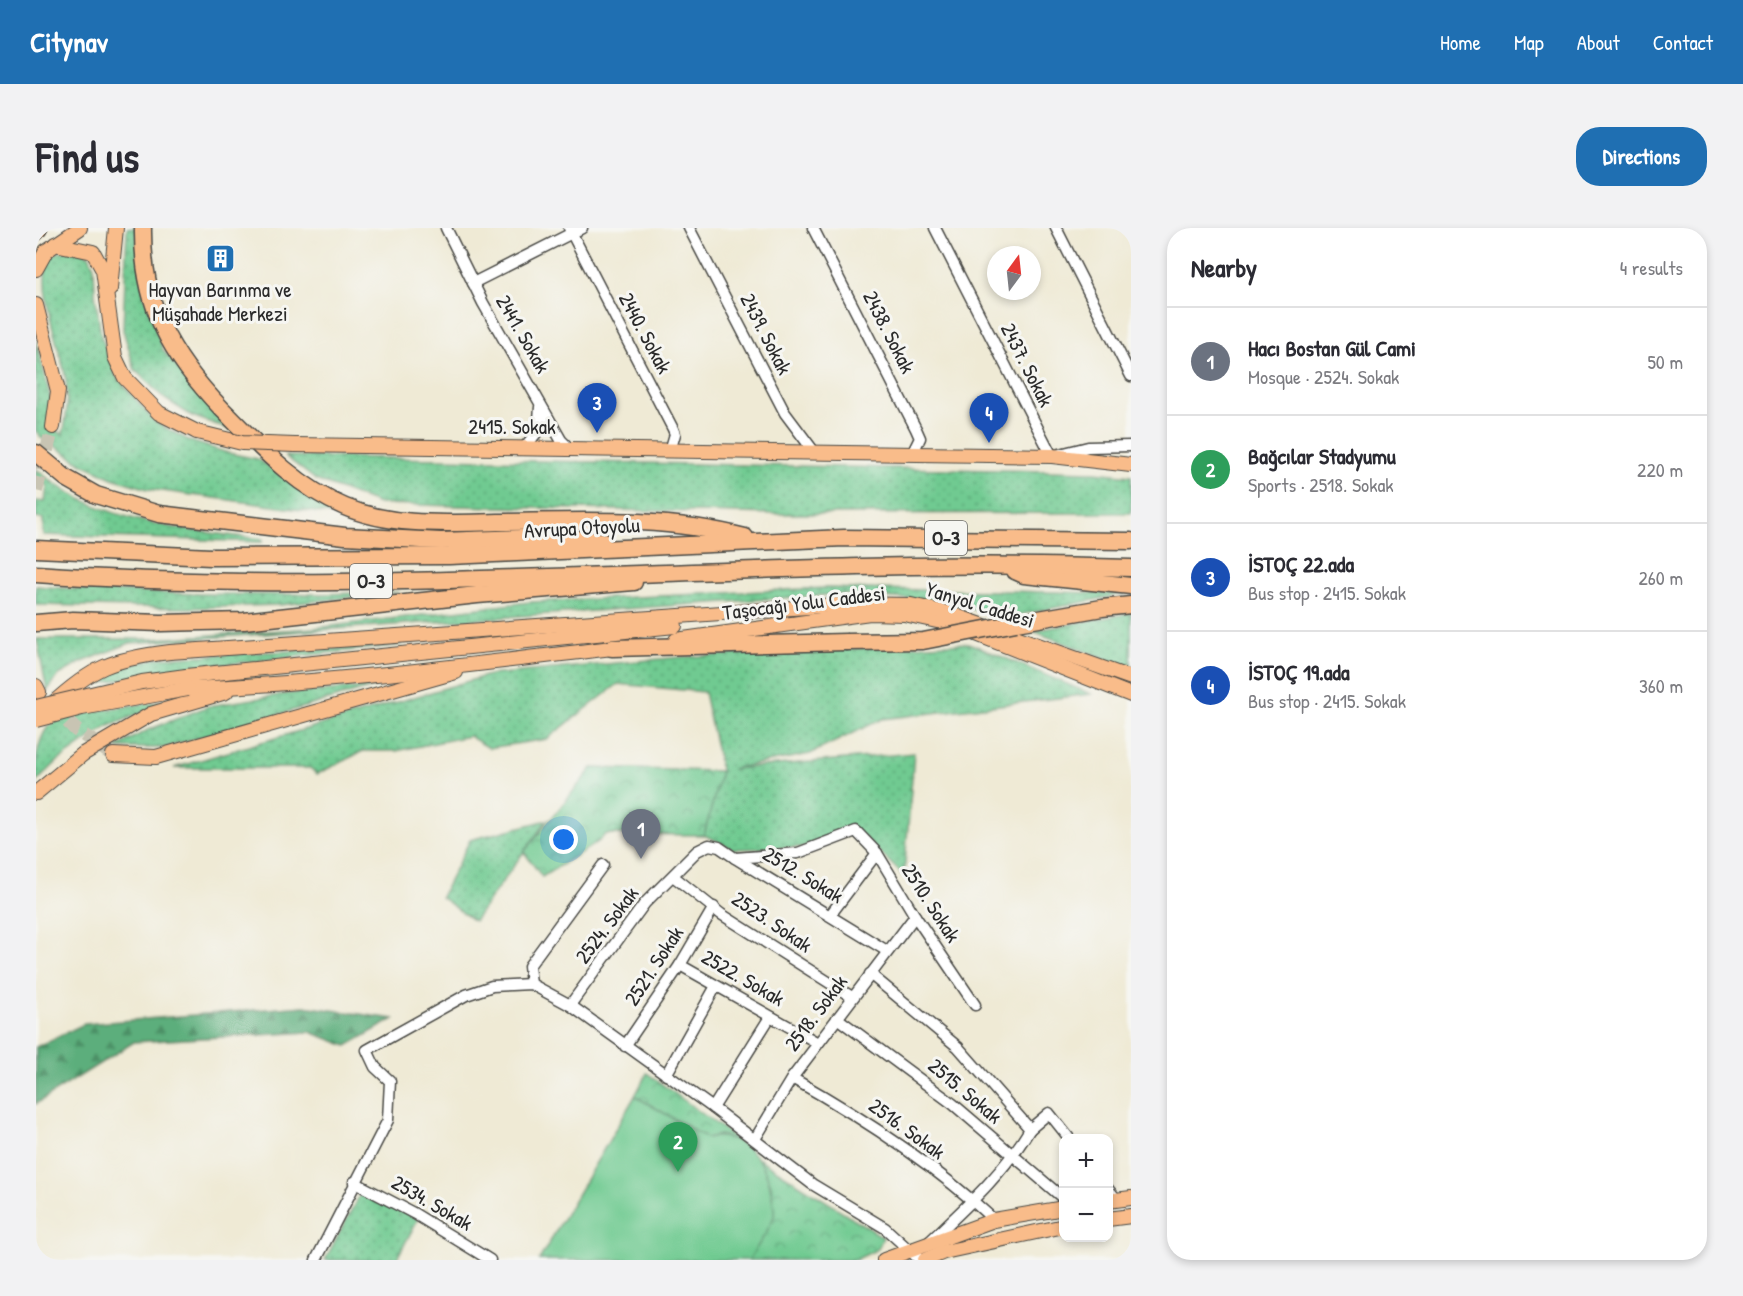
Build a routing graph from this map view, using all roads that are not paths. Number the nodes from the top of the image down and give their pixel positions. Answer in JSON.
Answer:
{"nodes":[{"id":1,"x":39,"y":228,"type":"edge"},
{"id":2,"x":80,"y":228,"type":"edge"},
{"id":3,"x":116,"y":228,"type":"edge"},
{"id":4,"x":143,"y":228,"type":"edge"},
{"id":5,"x":446,"y":228,"type":"edge"},
{"id":6,"x":582,"y":228,"type":"edge"},
{"id":7,"x":689,"y":228,"type":"edge"},
{"id":8,"x":813,"y":228,"type":"edge"},
{"id":9,"x":935,"y":228,"type":"edge"},
{"id":10,"x":1056,"y":228,"type":"edge"},
{"id":11,"x":570,"y":231,"type":"edge"},
{"id":12,"x":36,"y":232,"type":"edge"},
{"id":13,"x":55,"y":244,"type":"junction"},
{"id":14,"x":36,"y":269,"type":"edge"},
{"id":15,"x":473,"y":283,"type":"junction"},
{"id":16,"x":36,"y":305,"type":"edge"},
{"id":17,"x":109,"y":312,"type":"junction"},
{"id":18,"x":1131,"y":376,"type":"edge"},
{"id":19,"x":540,"y":404,"type":"junction"},
{"id":20,"x":53,"y":427,"type":"tunnel mouth"},
{"id":21,"x":1131,"y":446,"type":"edge"},
{"id":22,"x":524,"y":448,"type":"junction"},
{"id":23,"x":569,"y":448,"type":"junction"},
{"id":24,"x":670,"y":451,"type":"junction"},
{"id":25,"x":36,"y":453,"type":"edge"},
{"id":26,"x":815,"y":453,"type":"junction"},
{"id":27,"x":912,"y":454,"type":"junction"},
{"id":28,"x":1052,"y":456,"type":"junction"},
{"id":29,"x":1131,"y":465,"type":"edge"},
{"id":30,"x":761,"y":541,"type":"junction"},
{"id":31,"x":1131,"y":542,"type":"edge"},
{"id":32,"x":639,"y":548,"type":"junction"},
{"id":33,"x":36,"y":549,"type":"edge"},
{"id":34,"x":1001,"y":565,"type":"junction"},
{"id":35,"x":1131,"y":568,"type":"edge"},
{"id":36,"x":706,"y":572,"type":"junction"},
{"id":37,"x":36,"y":574,"type":"edge"},
{"id":38,"x":1131,"y":586,"type":"edge"},
{"id":39,"x":1131,"y":605,"type":"edge"},
{"id":40,"x":775,"y":609,"type":"junction"},
{"id":41,"x":36,"y":623,"type":"edge"},
{"id":42,"x":612,"y":648,"type":"junction"},
{"id":43,"x":480,"y":664,"type":"junction"},
{"id":44,"x":1131,"y":678,"type":"edge"},
{"id":45,"x":187,"y":682,"type":"junction"},
{"id":46,"x":243,"y":686,"type":"junction"},
{"id":47,"x":1131,"y":695,"type":"edge"},
{"id":48,"x":36,"y":707,"type":"edge"},
{"id":49,"x":36,"y":720,"type":"edge"},
{"id":50,"x":36,"y":725,"type":"edge"},
{"id":51,"x":113,"y":755,"type":"tunnel mouth"},
{"id":52,"x":36,"y":793,"type":"edge"},
{"id":53,"x":848,"y":835,"type":"joint"},
{"id":54,"x":877,"y":853,"type":"junction"},
{"id":55,"x":735,"y":858,"type":"junction"},
{"id":56,"x":603,"y":865,"type":"dead end"},
{"id":57,"x":673,"y":876,"type":"junction"},
{"id":58,"x":714,"y":907,"type":"junction"},
{"id":59,"x":831,"y":914,"type":"junction"},
{"id":60,"x":915,"y":916,"type":"junction"},
{"id":61,"x":887,"y":951,"type":"junction"},
{"id":62,"x":680,"y":965,"type":"junction"},
{"id":63,"x":870,"y":974,"type":"junction"},
{"id":64,"x":531,"y":984,"type":"junction"},
{"id":65,"x":716,"y":986,"type":"junction"},
{"id":66,"x":852,"y":997,"type":"junction"},
{"id":67,"x":570,"y":1005,"type":"junction"},
{"id":68,"x":975,"y":1005,"type":"dead end"},
{"id":69,"x":770,"y":1017,"type":"junction"},
{"id":70,"x":837,"y":1018,"type":"junction"},
{"id":71,"x":818,"y":1043,"type":"junction"},
{"id":72,"x":625,"y":1046,"type":"junction"},
{"id":73,"x":666,"y":1075,"type":"junction"},
{"id":74,"x":792,"y":1078,"type":"junction"},
{"id":75,"x":713,"y":1108,"type":"junction"},
{"id":76,"x":1030,"y":1130,"type":"junction"},
{"id":77,"x":1066,"y":1134,"type":"edge"},
{"id":78,"x":755,"y":1139,"type":"junction"},
{"id":79,"x":1013,"y":1156,"type":"junction"},
{"id":80,"x":354,"y":1182,"type":"junction"},
{"id":81,"x":1059,"y":1195,"type":"edge"},
{"id":82,"x":973,"y":1201,"type":"junction"},
{"id":83,"x":1059,"y":1209,"type":"edge"},
{"id":84,"x":1131,"y":1216,"type":"edge"},
{"id":85,"x":1113,"y":1218,"type":"edge"},
{"id":86,"x":994,"y":1220,"type":"junction"},
{"id":87,"x":1059,"y":1227,"type":"edge"},
{"id":88,"x":926,"y":1244,"type":"junction"},
{"id":89,"x":909,"y":1249,"type":"junction"},
{"id":90,"x":316,"y":1260,"type":"edge"},
{"id":91,"x":490,"y":1260,"type":"edge"},
{"id":92,"x":884,"y":1260,"type":"edge"},
{"id":93,"x":920,"y":1260,"type":"edge"},
{"id":94,"x":925,"y":1260,"type":"edge"}],
"edges":[{"from":1,"to":12,"type":"highway"},
{"from":2,"to":13,"type":"main road"},
{"from":3,"to":17,"type":"main road"},
{"from":4,"to":30,"type":"highway"},
{"from":5,"to":15,"type":"street","name":"2441. Sokak"},
{"from":6,"to":11,"type":"street"},
{"from":7,"to":26,"type":"street","name":"2439. Sokak"},
{"from":8,"to":27,"type":"street","name":"2438. Sokak"},
{"from":9,"to":28,"type":"street","name":"2437. Sokak"},
{"from":10,"to":18,"type":"street"},
{"from":11,"to":15,"type":"street"},
{"from":11,"to":24,"type":"street","name":"2440. Sokak"},
{"from":13,"to":14,"type":"main road"},
{"from":13,"to":17,"type":"main road"},
{"from":15,"to":19,"type":"street","name":"2441. Sokak"},
{"from":16,"to":20,"type":"main road"},
{"from":17,"to":22,"type":"main road","name":"2415. Sokak","bridge":true},
{"from":19,"to":22,"type":"street"},
{"from":19,"to":23,"type":"street","name":"2441. Sokak"},
{"from":21,"to":28,"type":"street"},
{"from":22,"to":23,"type":"main road","name":"2415. Sokak"},
{"from":23,"to":24,"type":"main road","name":"2415. Sokak"},
{"from":24,"to":26,"type":"main road","name":"2415. Sokak"},
{"from":25,"to":32,"type":"highway"},
{"from":26,"to":27,"type":"main road","name":"2415. Sokak"},
{"from":27,"to":28,"type":"main road","name":"2415. Sokak"},
{"from":28,"to":29,"type":"main road","name":"2415. Sokak"},
{"from":30,"to":31,"type":"highway","name":"Avrupa Otoyolu","number":"O-3"},
{"from":30,"to":32,"type":"highway","name":"Avrupa Otoyolu","number":"O-3"},
{"from":32,"to":33,"type":"highway","name":"Avrupa Otoyolu","number":"O-3"},
{"from":34,"to":35,"type":"highway","number":"O-3"},
{"from":34,"to":36,"type":"highway","number":"O-3"},
{"from":34,"to":38,"type":"highway"},
{"from":36,"to":37,"type":"highway","number":"O-3"},
{"from":36,"to":41,"type":"highway"},
{"from":39,"to":42,"type":"highway","bridge":true},
{"from":40,"to":44,"type":"main road","name":"Yanyol Caddesi"},
{"from":40,"to":45,"type":"main road"},
{"from":40,"to":50,"type":"main road"},
{"from":42,"to":43,"type":"main road","name":"Taşocağı Yolu Caddesi"},
{"from":42,"to":47,"type":"main road","name":"Taşocağı Yolu Caddesi"},
{"from":43,"to":46,"type":"main road"},
{"from":43,"to":51,"type":"main road"},
{"from":45,"to":46,"type":"main road"},
{"from":45,"to":48,"type":"main road","bridge":true},
{"from":45,"to":49,"type":"main road","bridge":true},
{"from":46,"to":52,"type":"main road"},
{"from":53,"to":54,"type":"street","name":"2510. Sokak"},
{"from":53,"to":55,"type":"street","name":"2512. Sokak"},
{"from":54,"to":59,"type":"street"},
{"from":54,"to":60,"type":"street","name":"2510. Sokak"},
{"from":55,"to":57,"type":"street","name":"2524. Sokak"},
{"from":55,"to":59,"type":"street","name":"2512. Sokak"},
{"from":56,"to":64,"type":"street"},
{"from":57,"to":58,"type":"street","name":"2523. Sokak"},
{"from":57,"to":67,"type":"street","name":"2524. Sokak"},
{"from":58,"to":62,"type":"street","name":"2521. Sokak"},
{"from":58,"to":66,"type":"street","name":"2523. Sokak"},
{"from":59,"to":61,"type":"street","name":"2512. Sokak"},
{"from":60,"to":61,"type":"street","name":"2518. Sokak"},
{"from":60,"to":68,"type":"street","name":"2510. Sokak"},
{"from":61,"to":63,"type":"street","name":"2518. Sokak"},
{"from":62,"to":65,"type":"street","name":"2522. Sokak"},
{"from":62,"to":72,"type":"street","name":"2521. Sokak"},
{"from":63,"to":66,"type":"street","name":"2518. Sokak"},
{"from":63,"to":76,"type":"street"},
{"from":64,"to":67,"type":"street"},
{"from":64,"to":80,"type":"street"},
{"from":65,"to":69,"type":"street","name":"2522. Sokak"},
{"from":65,"to":73,"type":"street"},
{"from":66,"to":70,"type":"street","name":"2518. Sokak"},
{"from":67,"to":72,"type":"street"},
{"from":69,"to":71,"type":"street","name":"2522. Sokak"},
{"from":69,"to":75,"type":"street"},
{"from":70,"to":71,"type":"street","name":"2518. Sokak"},
{"from":70,"to":79,"type":"street","name":"2515. Sokak"},
{"from":71,"to":74,"type":"street","name":"2518. Sokak"},
{"from":72,"to":73,"type":"street"},
{"from":73,"to":75,"type":"street"},
{"from":74,"to":78,"type":"street","name":"2518. Sokak"},
{"from":74,"to":82,"type":"street","name":"2516. Sokak"},
{"from":75,"to":78,"type":"street"},
{"from":76,"to":77,"type":"street"},
{"from":76,"to":79,"type":"street"},
{"from":78,"to":89,"type":"street"},
{"from":79,"to":81,"type":"street","name":"2515. Sokak"},
{"from":79,"to":82,"type":"street"},
{"from":80,"to":90,"type":"street"},
{"from":80,"to":91,"type":"street","name":"2534. Sokak"},
{"from":82,"to":86,"type":"street","name":"2516. Sokak"},
{"from":82,"to":88,"type":"street"},
{"from":83,"to":86,"type":"main road"},
{"from":84,"to":85,"type":"main road"},
{"from":86,"to":88,"type":"main road"},
{"from":87,"to":94,"type":"main road"},
{"from":88,"to":89,"type":"main road"},
{"from":89,"to":92,"type":"main road"},
{"from":89,"to":93,"type":"street"}]}
